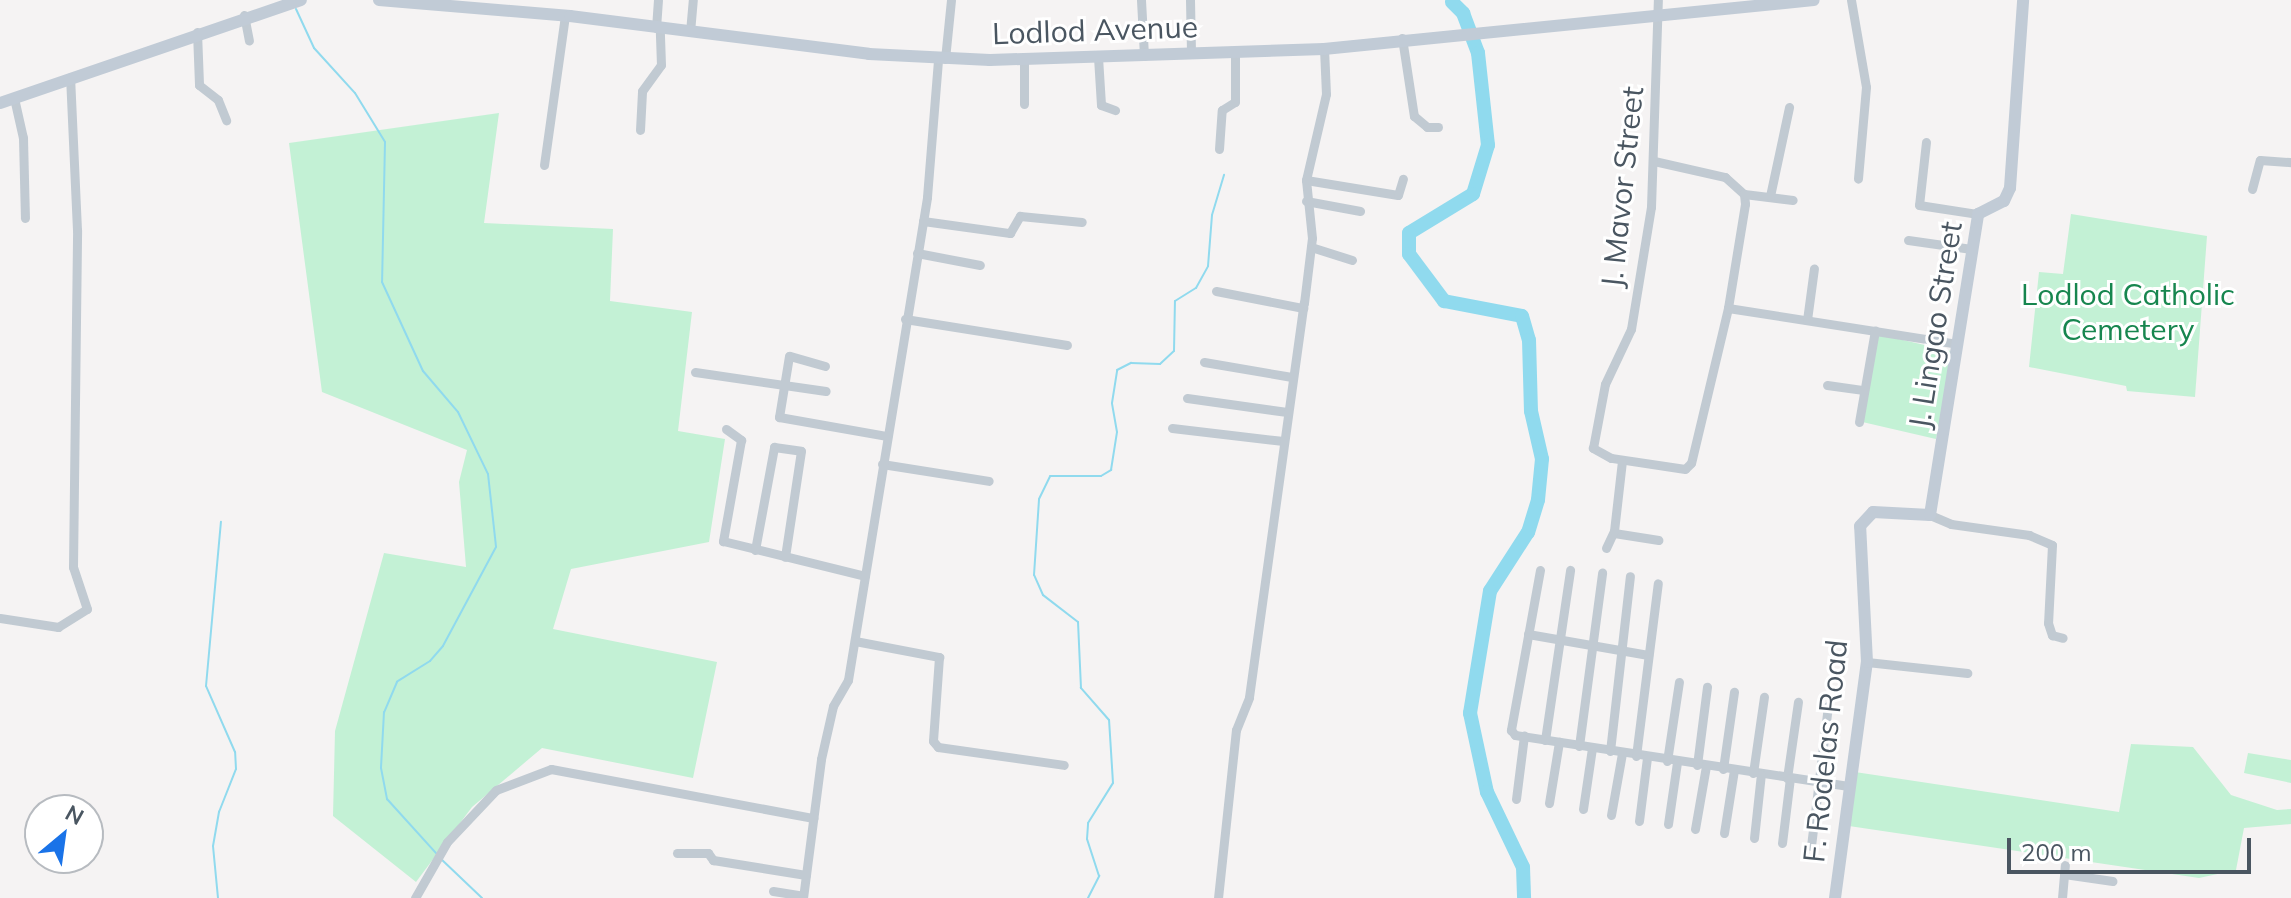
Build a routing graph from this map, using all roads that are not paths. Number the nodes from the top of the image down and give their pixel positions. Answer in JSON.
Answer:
{"nodes":[{"id":1,"x":301,"y":0,"type":"edge"},
{"id":2,"x":379,"y":0,"type":"edge"},
{"id":3,"x":658,"y":0,"type":"edge"},
{"id":4,"x":691,"y":0,"type":"edge"},
{"id":5,"x":951,"y":0,"type":"edge"},
{"id":6,"x":1141,"y":0,"type":"edge"},
{"id":7,"x":1190,"y":0,"type":"edge"},
{"id":8,"x":1658,"y":0,"type":"edge"},
{"id":9,"x":1814,"y":0,"type":"edge"},
{"id":10,"x":1851,"y":0,"type":"edge"},
{"id":11,"x":2023,"y":0,"type":"edge"},
{"id":12,"x":468,"y":4,"type":"edge"},
{"id":13,"x":244,"y":15,"type":"junction"},
{"id":14,"x":565,"y":16,"type":"junction"},
{"id":15,"x":1657,"y":19,"type":"junction"},
{"id":16,"x":658,"y":28,"type":"junction"},
{"id":17,"x":688,"y":31,"type":"junction"},
{"id":18,"x":197,"y":32,"type":"junction"},
{"id":19,"x":1402,"y":38,"type":"junction"},
{"id":20,"x":249,"y":41,"type":"dead end"},
{"id":21,"x":1324,"y":49,"type":"junction"},
{"id":22,"x":1235,"y":53,"type":"junction"},
{"id":23,"x":1191,"y":54,"type":"junction"},
{"id":24,"x":1144,"y":56,"type":"junction"},
{"id":25,"x":1098,"y":57,"type":"junction"},
{"id":26,"x":942,"y":59,"type":"junction"},
{"id":27,"x":1024,"y":60,"type":"junction"},
{"id":28,"x":70,"y":77,"type":"junction"},
{"id":29,"x":14,"y":98,"type":"junction"},
{"id":30,"x":0,"y":103,"type":"edge"},
{"id":31,"x":1024,"y":104,"type":"dead end"},
{"id":32,"x":1789,"y":107,"type":"dead end"},
{"id":33,"x":1115,"y":110,"type":"dead end"},
{"id":34,"x":226,"y":120,"type":"dead end"},
{"id":35,"x":1438,"y":127,"type":"dead end"},
{"id":36,"x":640,"y":130,"type":"dead end"},
{"id":37,"x":1926,"y":142,"type":"dead end"},
{"id":38,"x":1219,"y":149,"type":"dead end"},
{"id":39,"x":1654,"y":161,"type":"junction"},
{"id":40,"x":2291,"y":162,"type":"edge"},
{"id":41,"x":544,"y":165,"type":"dead end"},
{"id":42,"x":1403,"y":179,"type":"dead end"},
{"id":43,"x":1858,"y":179,"type":"dead end"},
{"id":44,"x":1306,"y":180,"type":"junction"},
{"id":45,"x":2252,"y":189,"type":"dead end"},
{"id":46,"x":1744,"y":194,"type":"junction"},
{"id":47,"x":1770,"y":196,"type":"junction"},
{"id":48,"x":1793,"y":200,"type":"dead end"},
{"id":49,"x":1306,"y":201,"type":"junction"},
{"id":50,"x":1360,"y":211,"type":"dead end"},
{"id":51,"x":1978,"y":214,"type":"junction"},
{"id":52,"x":25,"y":218,"type":"dead end"},
{"id":53,"x":923,"y":221,"type":"junction"},
{"id":54,"x":1082,"y":222,"type":"dead end"},
{"id":55,"x":1908,"y":240,"type":"dead end"},
{"id":56,"x":1311,"y":247,"type":"junction"},
{"id":57,"x":1971,"y":249,"type":"junction"},
{"id":58,"x":917,"y":253,"type":"junction"},
{"id":59,"x":1352,"y":260,"type":"dead end"},
{"id":60,"x":980,"y":265,"type":"dead end"},
{"id":61,"x":1814,"y":268,"type":"dead end"},
{"id":62,"x":1216,"y":291,"type":"dead end"},
{"id":63,"x":1303,"y":308,"type":"junction"},
{"id":64,"x":1728,"y":308,"type":"junction"},
{"id":65,"x":905,"y":319,"type":"junction"},
{"id":66,"x":1807,"y":320,"type":"junction"},
{"id":67,"x":1875,"y":330,"type":"junction"},
{"id":68,"x":1957,"y":344,"type":"junction"},
{"id":69,"x":1067,"y":345,"type":"dead end"},
{"id":70,"x":1204,"y":362,"type":"dead end"},
{"id":71,"x":825,"y":366,"type":"dead end"},
{"id":72,"x":695,"y":372,"type":"dead end"},
{"id":73,"x":1292,"y":377,"type":"junction"},
{"id":74,"x":784,"y":384,"type":"junction"},
{"id":75,"x":1827,"y":385,"type":"dead end"},
{"id":76,"x":1864,"y":390,"type":"junction"},
{"id":77,"x":826,"y":391,"type":"dead end"},
{"id":78,"x":1187,"y":398,"type":"dead end"},
{"id":79,"x":1287,"y":412,"type":"junction"},
{"id":80,"x":1859,"y":422,"type":"dead end"},
{"id":81,"x":1172,"y":428,"type":"dead end"},
{"id":82,"x":726,"y":429,"type":"dead end"},
{"id":83,"x":887,"y":436,"type":"junction"},
{"id":84,"x":1283,"y":441,"type":"junction"},
{"id":85,"x":1622,"y":461,"type":"junction"},
{"id":86,"x":882,"y":464,"type":"junction"},
{"id":87,"x":989,"y":481,"type":"dead end"},
{"id":88,"x":1930,"y":515,"type":"junction"},
{"id":89,"x":1614,"y":533,"type":"junction"},
{"id":90,"x":1658,"y":540,"type":"dead end"},
{"id":91,"x":1606,"y":548,"type":"dead end"},
{"id":92,"x":755,"y":550,"type":"junction"},
{"id":93,"x":785,"y":557,"type":"junction"},
{"id":94,"x":1540,"y":570,"type":"dead end"},
{"id":95,"x":1570,"y":570,"type":"dead end"},
{"id":96,"x":1602,"y":573,"type":"dead end"},
{"id":97,"x":865,"y":576,"type":"junction"},
{"id":98,"x":1630,"y":576,"type":"dead end"},
{"id":99,"x":1658,"y":583,"type":"dead end"},
{"id":100,"x":0,"y":618,"type":"edge"},
{"id":101,"x":1528,"y":634,"type":"junction"},
{"id":102,"x":2063,"y":638,"type":"dead end"},
{"id":103,"x":1561,"y":640,"type":"junction"},
{"id":104,"x":855,"y":641,"type":"junction"},
{"id":105,"x":1593,"y":645,"type":"junction"},
{"id":106,"x":1624,"y":650,"type":"junction"},
{"id":107,"x":1648,"y":655,"type":"junction"},
{"id":108,"x":1867,"y":662,"type":"junction"},
{"id":109,"x":1967,"y":673,"type":"dead end"},
{"id":110,"x":1679,"y":682,"type":"dead end"},
{"id":111,"x":1707,"y":687,"type":"dead end"},
{"id":112,"x":1734,"y":692,"type":"dead end"},
{"id":113,"x":1764,"y":697,"type":"dead end"},
{"id":114,"x":1798,"y":702,"type":"dead end"},
{"id":115,"x":1828,"y":706,"type":"dead end"},
{"id":116,"x":1524,"y":736,"type":"junction"},
{"id":117,"x":1545,"y":740,"type":"junction"},
{"id":118,"x":1559,"y":742,"type":"junction"},
{"id":119,"x":1579,"y":746,"type":"junction"},
{"id":120,"x":1592,"y":748,"type":"junction"},
{"id":121,"x":1610,"y":751,"type":"junction"},
{"id":122,"x":1622,"y":753,"type":"junction"},
{"id":123,"x":1636,"y":756,"type":"junction"},
{"id":124,"x":1647,"y":758,"type":"junction"},
{"id":125,"x":1672,"y":761,"type":"junction"},
{"id":126,"x":1064,"y":765,"type":"dead end"},
{"id":127,"x":1701,"y":766,"type":"junction"},
{"id":128,"x":1729,"y":769,"type":"junction"},
{"id":129,"x":1757,"y":774,"type":"junction"},
{"id":130,"x":1788,"y":778,"type":"junction"},
{"id":131,"x":1818,"y":782,"type":"junction"},
{"id":132,"x":1850,"y":786,"type":"junction"},
{"id":133,"x":1516,"y":799,"type":"dead end"},
{"id":134,"x":1549,"y":803,"type":"dead end"},
{"id":135,"x":1583,"y":809,"type":"dead end"},
{"id":136,"x":1611,"y":815,"type":"dead end"},
{"id":137,"x":813,"y":818,"type":"junction"},
{"id":138,"x":1639,"y":821,"type":"dead end"},
{"id":139,"x":1668,"y":824,"type":"dead end"},
{"id":140,"x":1695,"y":829,"type":"dead end"},
{"id":141,"x":1724,"y":833,"type":"dead end"},
{"id":142,"x":1754,"y":838,"type":"dead end"},
{"id":143,"x":1782,"y":843,"type":"dead end"},
{"id":144,"x":1811,"y":846,"type":"dead end"},
{"id":145,"x":677,"y":853,"type":"dead end"},
{"id":146,"x":806,"y":875,"type":"junction"},
{"id":147,"x":2112,"y":881,"type":"dead end"},
{"id":148,"x":773,"y":891,"type":"dead end"},
{"id":149,"x":803,"y":897,"type":"edge"},
{"id":150,"x":415,"y":898,"type":"edge"},
{"id":151,"x":1218,"y":898,"type":"edge"},
{"id":152,"x":1835,"y":898,"type":"edge"},
{"id":153,"x":2062,"y":898,"type":"edge"}],
"edges":[{"from":1,"to":13,"type":"main road"},
{"from":2,"to":12,"type":"main road","name":"Lodlod Avenue"},
{"from":3,"to":16,"type":"street"},
{"from":4,"to":17,"type":"street"},
{"from":5,"to":26,"type":"street"},
{"from":6,"to":24,"type":"street"},
{"from":7,"to":23,"type":"street"},
{"from":8,"to":15,"type":"street","name":"J. Mavor Street"},
{"from":9,"to":15,"type":"main road","name":"Lodlod Avenue"},
{"from":10,"to":43,"type":"street"},
{"from":11,"to":51,"type":"main road","name":"J. Lingao Street"},
{"from":12,"to":14,"type":"main road","name":"Lodlod Avenue"},
{"from":13,"to":18,"type":"main road"},
{"from":13,"to":20,"type":"street"},
{"from":14,"to":16,"type":"main road","name":"Lodlod Avenue"},
{"from":14,"to":41,"type":"street"},
{"from":15,"to":19,"type":"main road","name":"Lodlod Avenue"},
{"from":15,"to":39,"type":"street","name":"J. Mavor Street"},
{"from":16,"to":17,"type":"main road","name":"Lodlod Avenue"},
{"from":16,"to":36,"type":"street"},
{"from":17,"to":26,"type":"main road","name":"Lodlod Avenue"},
{"from":18,"to":28,"type":"main road"},
{"from":18,"to":34,"type":"street"},
{"from":19,"to":21,"type":"main road","name":"Lodlod Avenue"},
{"from":19,"to":35,"type":"street"},
{"from":21,"to":22,"type":"main road","name":"Lodlod Avenue"},
{"from":21,"to":44,"type":"street"},
{"from":22,"to":23,"type":"main road","name":"Lodlod Avenue"},
{"from":22,"to":38,"type":"street"},
{"from":23,"to":24,"type":"main road","name":"Lodlod Avenue"},
{"from":24,"to":25,"type":"main road","name":"Lodlod Avenue"},
{"from":25,"to":27,"type":"main road","name":"Lodlod Avenue"},
{"from":25,"to":33,"type":"street"},
{"from":26,"to":27,"type":"main road","name":"Lodlod Avenue"},
{"from":26,"to":53,"type":"street"},
{"from":27,"to":31,"type":"street"},
{"from":28,"to":29,"type":"main road"},
{"from":28,"to":100,"type":"street"},
{"from":29,"to":30,"type":"main road"},
{"from":29,"to":52,"type":"street"},
{"from":32,"to":47,"type":"street"},
{"from":37,"to":51,"type":"street"},
{"from":39,"to":46,"type":"street"},
{"from":39,"to":85,"type":"street","name":"J. Mavor Street"},
{"from":40,"to":45,"type":"street"},
{"from":42,"to":44,"type":"street"},
{"from":44,"to":49,"type":"street"},
{"from":46,"to":47,"type":"street"},
{"from":46,"to":64,"type":"street"},
{"from":47,"to":48,"type":"street"},
{"from":49,"to":50,"type":"street"},
{"from":49,"to":56,"type":"street"},
{"from":51,"to":57,"type":"main road","name":"J. Lingao Street"},
{"from":53,"to":54,"type":"street"},
{"from":53,"to":58,"type":"street"},
{"from":55,"to":57,"type":"street"},
{"from":56,"to":59,"type":"street"},
{"from":56,"to":63,"type":"street"},
{"from":57,"to":68,"type":"main road","name":"J. Lingao Street"},
{"from":58,"to":60,"type":"street"},
{"from":58,"to":65,"type":"street"},
{"from":61,"to":66,"type":"street"},
{"from":62,"to":63,"type":"street"},
{"from":63,"to":73,"type":"street"},
{"from":64,"to":66,"type":"street"},
{"from":64,"to":85,"type":"street"},
{"from":65,"to":69,"type":"street"},
{"from":65,"to":83,"type":"street"},
{"from":66,"to":67,"type":"street"},
{"from":67,"to":68,"type":"street"},
{"from":67,"to":76,"type":"street"},
{"from":68,"to":88,"type":"main road","name":"J. Lingao Street"},
{"from":70,"to":73,"type":"street"},
{"from":71,"to":74,"type":"street"},
{"from":72,"to":74,"type":"street"},
{"from":73,"to":79,"type":"street"},
{"from":74,"to":77,"type":"street"},
{"from":74,"to":83,"type":"street"},
{"from":75,"to":76,"type":"street"},
{"from":76,"to":80,"type":"street"},
{"from":78,"to":79,"type":"street"},
{"from":79,"to":84,"type":"street"},
{"from":81,"to":84,"type":"street"},
{"from":82,"to":92,"type":"street"},
{"from":83,"to":86,"type":"street"},
{"from":84,"to":151,"type":"street"},
{"from":85,"to":89,"type":"street"},
{"from":86,"to":87,"type":"street"},
{"from":86,"to":97,"type":"street"},
{"from":88,"to":102,"type":"street"},
{"from":88,"to":108,"type":"main road","name":"F. Rodelas Road"},
{"from":89,"to":90,"type":"street"},
{"from":89,"to":91,"type":"street"},
{"from":92,"to":93,"type":"street"},
{"from":92,"to":93,"type":"street"},
{"from":93,"to":97,"type":"street"},
{"from":94,"to":101,"type":"street"},
{"from":95,"to":103,"type":"street"},
{"from":96,"to":105,"type":"street"},
{"from":97,"to":104,"type":"street"},
{"from":98,"to":106,"type":"street"},
{"from":99,"to":107,"type":"street"},
{"from":101,"to":103,"type":"street"},
{"from":101,"to":116,"type":"street"},
{"from":103,"to":105,"type":"street"},
{"from":103,"to":117,"type":"street"},
{"from":104,"to":126,"type":"street"},
{"from":104,"to":137,"type":"street"},
{"from":105,"to":106,"type":"street"},
{"from":105,"to":119,"type":"street"},
{"from":106,"to":107,"type":"street"},
{"from":106,"to":121,"type":"street"},
{"from":107,"to":123,"type":"street"},
{"from":108,"to":109,"type":"street"},
{"from":108,"to":132,"type":"main road","name":"F. Rodelas Road"},
{"from":110,"to":125,"type":"street"},
{"from":111,"to":127,"type":"street"},
{"from":112,"to":128,"type":"street"},
{"from":113,"to":129,"type":"street"},
{"from":114,"to":130,"type":"street"},
{"from":115,"to":131,"type":"street"},
{"from":116,"to":117,"type":"street"},
{"from":116,"to":133,"type":"street"},
{"from":117,"to":118,"type":"street"},
{"from":118,"to":119,"type":"street"},
{"from":118,"to":134,"type":"street"},
{"from":119,"to":120,"type":"street"},
{"from":120,"to":121,"type":"street"},
{"from":120,"to":135,"type":"street"},
{"from":121,"to":122,"type":"street"},
{"from":122,"to":123,"type":"street"},
{"from":122,"to":136,"type":"street"},
{"from":123,"to":124,"type":"street"},
{"from":124,"to":125,"type":"street"},
{"from":124,"to":138,"type":"street"},
{"from":125,"to":127,"type":"street"},
{"from":125,"to":139,"type":"street"},
{"from":127,"to":128,"type":"street"},
{"from":127,"to":140,"type":"street"},
{"from":128,"to":129,"type":"street"},
{"from":128,"to":141,"type":"street"},
{"from":129,"to":130,"type":"street"},
{"from":129,"to":142,"type":"street"},
{"from":130,"to":131,"type":"street"},
{"from":130,"to":143,"type":"street"},
{"from":131,"to":132,"type":"street"},
{"from":131,"to":144,"type":"street"},
{"from":132,"to":152,"type":"main road","name":"F. Rodelas Road"},
{"from":137,"to":146,"type":"street"},
{"from":137,"to":150,"type":"street"},
{"from":145,"to":146,"type":"street"},
{"from":146,"to":149,"type":"street"},
{"from":147,"to":153,"type":"street"},
{"from":148,"to":149,"type":"street"}]}
